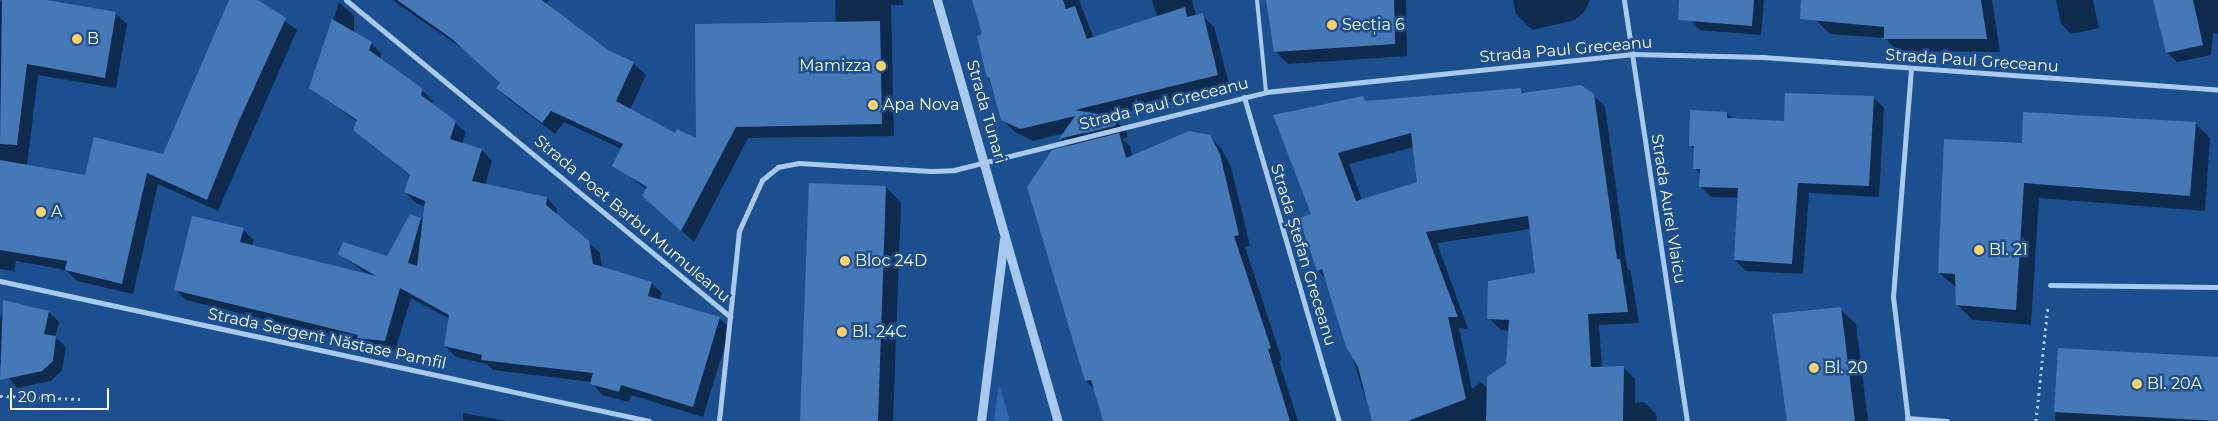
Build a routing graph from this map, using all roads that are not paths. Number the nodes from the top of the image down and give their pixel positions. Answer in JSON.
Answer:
{"nodes":[{"id":1,"x":346,"y":0,"type":"edge"},
{"id":2,"x":937,"y":0,"type":"edge"},
{"id":3,"x":1257,"y":0,"type":"edge"},
{"id":4,"x":1624,"y":0,"type":"edge"},
{"id":5,"x":1632,"y":54,"type":"junction"},
{"id":6,"x":1911,"y":70,"type":"junction"},
{"id":7,"x":2218,"y":90,"type":"edge"},
{"id":8,"x":1266,"y":92,"type":"junction"},
{"id":9,"x":1244,"y":97,"type":"junction"},
{"id":10,"x":985,"y":163,"type":"junction"},
{"id":11,"x":1005,"y":233,"type":"junction"},
{"id":12,"x":0,"y":282,"type":"edge"},
{"id":13,"x":2050,"y":285,"type":"road end"},
{"id":14,"x":2218,"y":287,"type":"edge"},
{"id":15,"x":730,"y":317,"type":"junction"},
{"id":16,"x":1908,"y":419,"type":"edge"},
{"id":17,"x":649,"y":421,"type":"edge"},
{"id":18,"x":719,"y":421,"type":"edge"},
{"id":19,"x":981,"y":421,"type":"edge"},
{"id":20,"x":1058,"y":421,"type":"edge"},
{"id":21,"x":1340,"y":421,"type":"edge"},
{"id":22,"x":1687,"y":421,"type":"edge"},
{"id":23,"x":1947,"y":421,"type":"edge"}],
"edges":[{"from":1,"to":15,"type":"street","name":"Strada Poet Barbu Mumuleanu"},
{"from":2,"to":10,"type":"street","name":"Strada Tunari"},
{"from":3,"to":8,"type":"lane"},
{"from":4,"to":5,"type":"street","name":"Strada Aurel Vlaicu"},
{"from":5,"to":6,"type":"street","name":"Strada Paul Greceanu"},
{"from":5,"to":8,"type":"street","name":"Strada Paul Greceanu"},
{"from":5,"to":22,"type":"street","name":"Strada Aurel Vlaicu"},
{"from":6,"to":7,"type":"street","name":"Strada Paul Greceanu"},
{"from":6,"to":16,"type":"street"},
{"from":8,"to":9,"type":"street","name":"Strada Paul Greceanu"},
{"from":9,"to":10,"type":"street","name":"Strada Paul Greceanu"},
{"from":9,"to":21,"type":"street","name":"Strada Ștefan Greceanu"},
{"from":10,"to":11,"type":"street","name":"Strada Tunari"},
{"from":10,"to":15,"type":"street","name":"Strada Poet Barbu Mumuleanu"},
{"from":11,"to":19,"type":"street","name":"Strada Tunari"},
{"from":11,"to":20,"type":"street","name":"Strada Tunari"},
{"from":12,"to":17,"type":"street","name":"Strada Sergent Năstase Pamfil"},
{"from":13,"to":14,"type":"street"},
{"from":15,"to":18,"type":"street"},
{"from":16,"to":23,"type":"street"}]}
